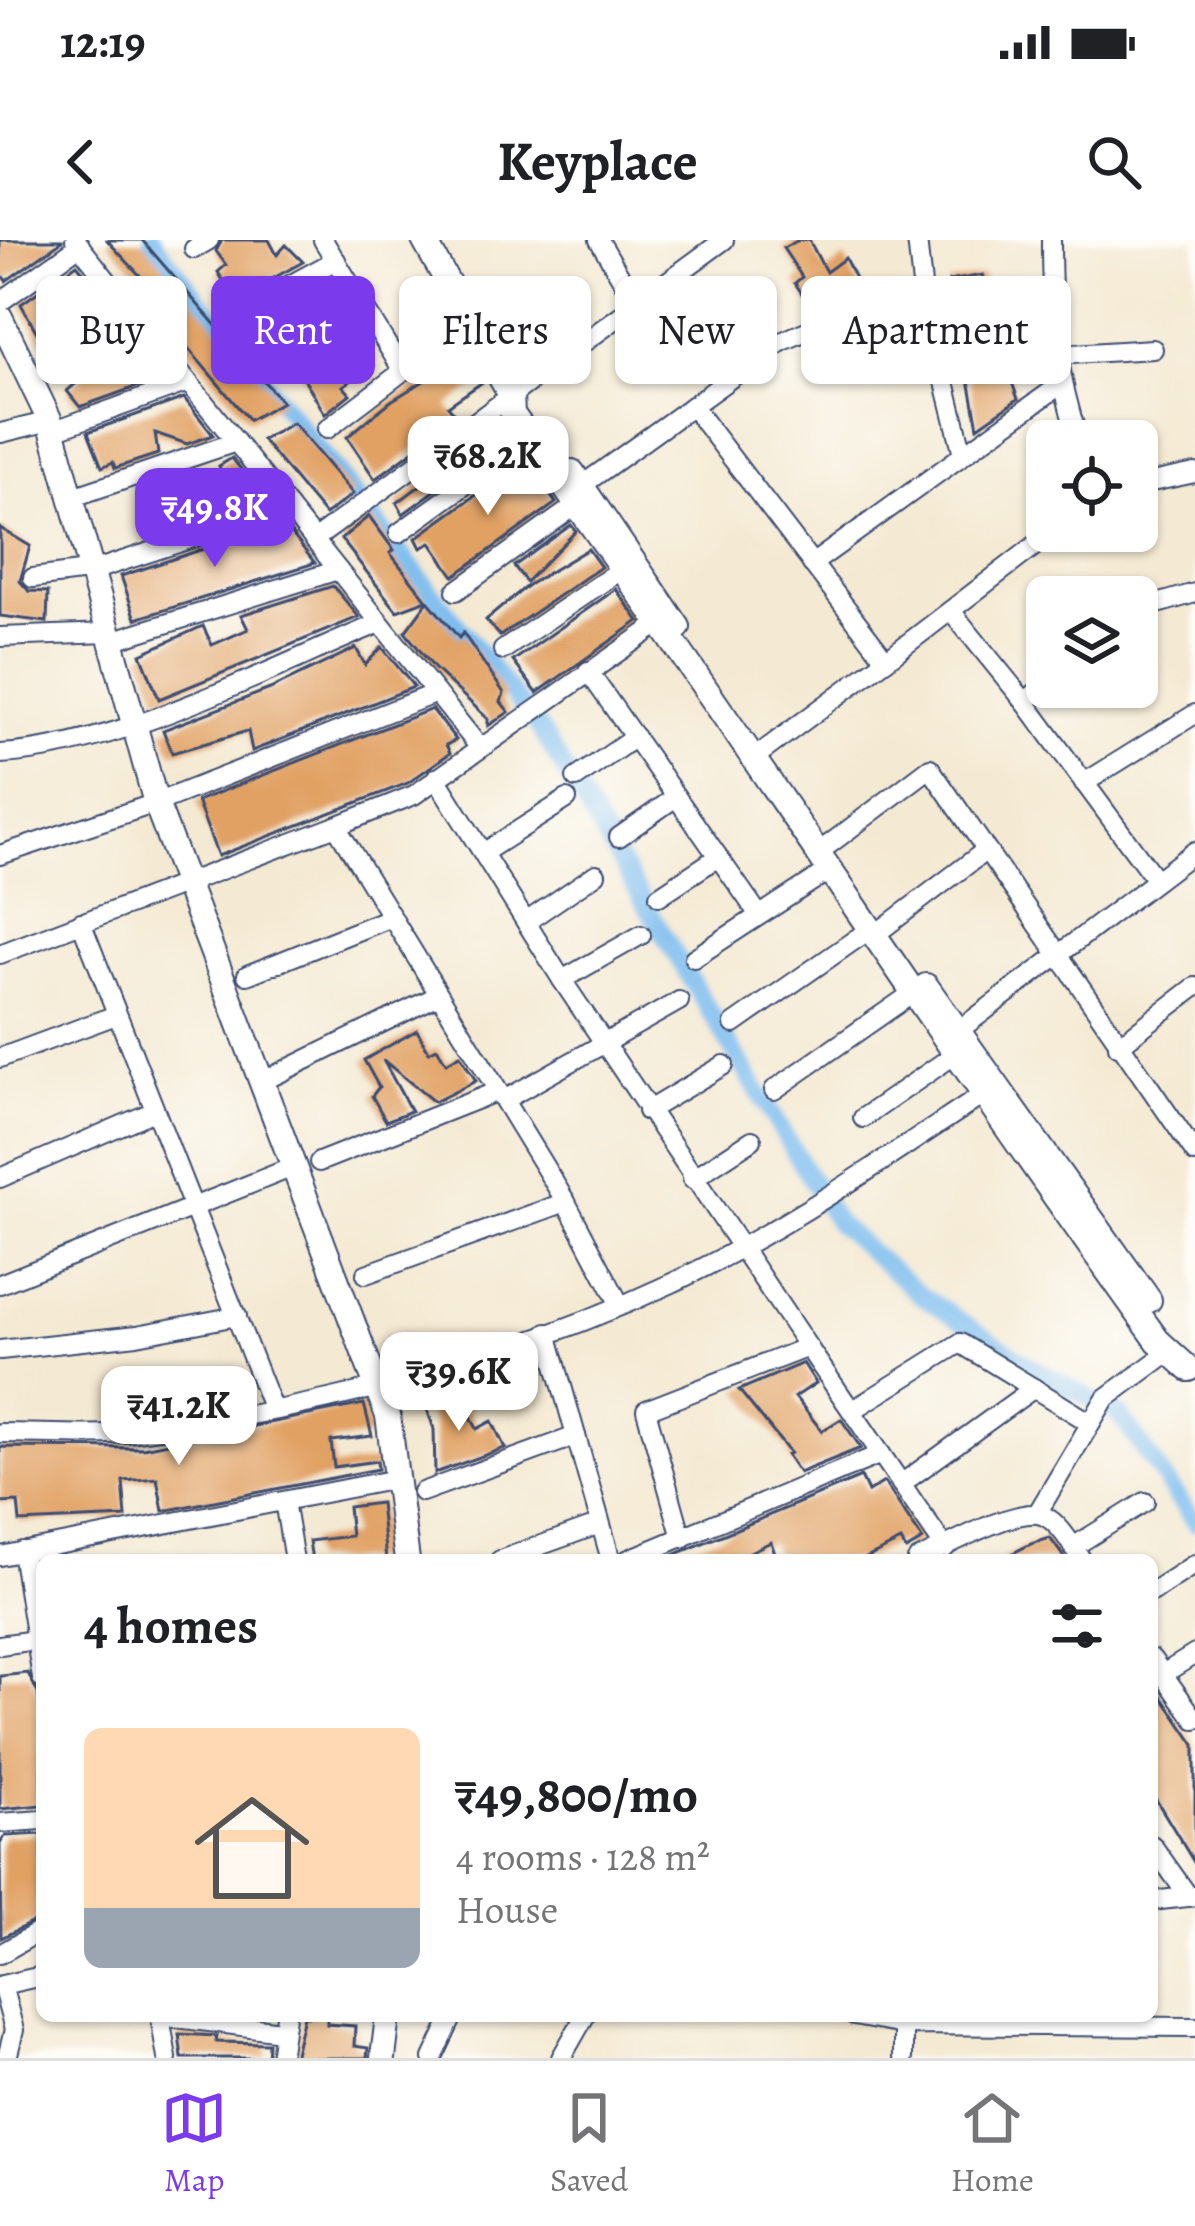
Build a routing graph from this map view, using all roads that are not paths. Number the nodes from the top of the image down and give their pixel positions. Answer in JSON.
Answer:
{"nodes":[{"id":1,"x":323,"y":240,"type":"edge"},
{"id":2,"x":424,"y":240,"type":"edge"},
{"id":3,"x":599,"y":240,"type":"edge"},
{"id":4,"x":724,"y":240,"type":"edge"},
{"id":5,"x":916,"y":240,"type":"edge"},
{"id":6,"x":1051,"y":240,"type":"edge"},
{"id":7,"x":77,"y":243,"type":"edge"},
{"id":8,"x":336,"y":260,"type":"junction"},
{"id":9,"x":306,"y":276,"type":"edge"},
{"id":10,"x":344,"y":276,"type":"edge"},
{"id":11,"x":445,"y":276,"type":"edge"},
{"id":12,"x":620,"y":276,"type":"edge"},
{"id":13,"x":676,"y":276,"type":"edge"},
{"id":14,"x":921,"y":276,"type":"edge"},
{"id":15,"x":1053,"y":276,"type":"edge"},
{"id":16,"x":0,"y":302,"type":"edge"},
{"id":17,"x":0,"y":317,"type":"edge"},
{"id":18,"x":615,"y":321,"type":"edge"},
{"id":19,"x":375,"y":330,"type":"edge"},
{"id":20,"x":801,"y":333,"type":"edge"},
{"id":21,"x":1153,"y":349,"type":"dead end"},
{"id":22,"x":1071,"y":354,"type":"edge"},
{"id":23,"x":399,"y":365,"type":"edge"},
{"id":24,"x":399,"y":374,"type":"edge"},
{"id":25,"x":188,"y":382,"type":"junction"},
{"id":26,"x":505,"y":384,"type":"edge"},
{"id":27,"x":946,"y":384,"type":"edge"},
{"id":28,"x":1060,"y":385,"type":"joint"},
{"id":29,"x":511,"y":396,"type":"junction"},
{"id":30,"x":692,"y":406,"type":"junction"},
{"id":31,"x":1072,"y":420,"type":"edge"},
{"id":32,"x":51,"y":426,"type":"junction"},
{"id":33,"x":327,"y":429,"type":"dead end"},
{"id":34,"x":1,"y":433,"type":"edge"},
{"id":35,"x":530,"y":438,"type":"junction"},
{"id":36,"x":236,"y":442,"type":"junction"},
{"id":37,"x":963,"y":454,"type":"junction"},
{"id":38,"x":1195,"y":473,"type":"edge"},
{"id":39,"x":1158,"y":481,"type":"edge"},
{"id":40,"x":578,"y":496,"type":"junction"},
{"id":41,"x":73,"y":497,"type":"junction"},
{"id":42,"x":288,"y":507,"type":"junction"},
{"id":43,"x":399,"y":533,"type":"dead end"},
{"id":44,"x":315,"y":539,"type":"junction"},
{"id":45,"x":1027,"y":552,"type":"edge"},
{"id":46,"x":812,"y":564,"type":"junction"},
{"id":47,"x":95,"y":570,"type":"junction"},
{"id":48,"x":338,"y":570,"type":"junction"},
{"id":49,"x":619,"y":571,"type":"junction"},
{"id":50,"x":33,"y":578,"type":"dead end"},
{"id":51,"x":456,"y":591,"type":"dead end"},
{"id":52,"x":1195,"y":593,"type":"edge"},
{"id":53,"x":1158,"y":604,"type":"edge"},
{"id":54,"x":951,"y":611,"type":"junction"},
{"id":55,"x":380,"y":623,"type":"junction"},
{"id":56,"x":657,"y":625,"type":"junction"},
{"id":57,"x":0,"y":637,"type":"edge"},
{"id":58,"x":110,"y":637,"type":"junction"},
{"id":59,"x":503,"y":650,"type":"dead end"},
{"id":60,"x":886,"y":661,"type":"junction"},
{"id":61,"x":588,"y":670,"type":"junction"},
{"id":62,"x":436,"y":693,"type":"junction"},
{"id":63,"x":1025,"y":702,"type":"joint"},
{"id":64,"x":1195,"y":714,"type":"edge"},
{"id":65,"x":133,"y":723,"type":"junction"},
{"id":66,"x":634,"y":737,"type":"junction"},
{"id":67,"x":480,"y":748,"type":"junction"},
{"id":68,"x":762,"y":752,"type":"junction"},
{"id":69,"x":0,"y":754,"type":"edge"},
{"id":70,"x":436,"y":778,"type":"junction"},
{"id":71,"x":576,"y":778,"type":"dead end"},
{"id":72,"x":1084,"y":783,"type":"junction"},
{"id":73,"x":676,"y":796,"type":"junction"},
{"id":74,"x":567,"y":800,"type":"dead end"},
{"id":75,"x":156,"y":803,"type":"junction"},
{"id":76,"x":336,"y":826,"type":"junction"},
{"id":77,"x":619,"y":837,"type":"dead end"},
{"id":78,"x":985,"y":851,"type":"junction"},
{"id":79,"x":1195,"y":851,"type":"edge"},
{"id":80,"x":483,"y":853,"type":"junction"},
{"id":81,"x":0,"y":854,"type":"edge"},
{"id":82,"x":718,"y":856,"type":"junction"},
{"id":83,"x":827,"y":859,"type":"junction"},
{"id":84,"x":596,"y":874,"type":"dead end"},
{"id":85,"x":188,"y":880,"type":"junction"},
{"id":86,"x":1156,"y":880,"type":"junction"},
{"id":87,"x":659,"y":896,"type":"dead end"},
{"id":88,"x":759,"y":915,"type":"junction"},
{"id":89,"x":392,"y":917,"type":"junction"},
{"id":90,"x":81,"y":922,"type":"junction"},
{"id":91,"x":526,"y":922,"type":"junction"},
{"id":92,"x":877,"y":928,"type":"junction"},
{"id":93,"x":641,"y":934,"type":"dead end"},
{"id":94,"x":0,"y":954,"type":"edge"},
{"id":95,"x":1056,"y":957,"type":"junction"},
{"id":96,"x":694,"y":958,"type":"dead end"},
{"id":97,"x":247,"y":975,"type":"dead end"},
{"id":98,"x":562,"y":980,"type":"junction"},
{"id":99,"x":1195,"y":987,"type":"edge"},
{"id":100,"x":913,"y":993,"type":"junction"},
{"id":101,"x":439,"y":994,"type":"junction"},
{"id":102,"x":679,"y":1000,"type":"dead end"},
{"id":103,"x":116,"y":1015,"type":"junction"},
{"id":104,"x":734,"y":1024,"type":"dead end"},
{"id":105,"x":956,"y":1043,"type":"junction"},
{"id":106,"x":604,"y":1046,"type":"junction"},
{"id":107,"x":1118,"y":1046,"type":"junction"},
{"id":108,"x":0,"y":1058,"type":"edge"},
{"id":109,"x":724,"y":1065,"type":"dead end"},
{"id":110,"x":261,"y":1082,"type":"junction"},
{"id":111,"x":774,"y":1090,"type":"dead end"},
{"id":112,"x":989,"y":1091,"type":"junction"},
{"id":113,"x":501,"y":1096,"type":"junction"},
{"id":114,"x":647,"y":1111,"type":"junction"},
{"id":115,"x":152,"y":1112,"type":"junction"},
{"id":116,"x":862,"y":1118,"type":"dead end"},
{"id":117,"x":752,"y":1140,"type":"dead end"},
{"id":118,"x":1195,"y":1153,"type":"edge"},
{"id":119,"x":319,"y":1162,"type":"dead end"},
{"id":120,"x":293,"y":1167,"type":"junction"},
{"id":121,"x":0,"y":1178,"type":"edge"},
{"id":122,"x":692,"y":1179,"type":"junction"},
{"id":123,"x":566,"y":1202,"type":"junction"},
{"id":124,"x":196,"y":1209,"type":"junction"},
{"id":125,"x":737,"y":1248,"type":"junction"},
{"id":126,"x":366,"y":1274,"type":"dead end"},
{"id":127,"x":0,"y":1284,"type":"edge"},
{"id":128,"x":620,"y":1305,"type":"junction"},
{"id":129,"x":237,"y":1316,"type":"junction"},
{"id":130,"x":547,"y":1334,"type":"junction"},
{"id":131,"x":808,"y":1347,"type":"junction"},
{"id":132,"x":0,"y":1350,"type":"edge"},
{"id":133,"x":1170,"y":1351,"type":"junction"},
{"id":134,"x":1193,"y":1370,"type":"edge"},
{"id":135,"x":388,"y":1382,"type":"junction"},
{"id":136,"x":1034,"y":1388,"type":"junction"},
{"id":137,"x":273,"y":1410,"type":"junction"},
{"id":138,"x":853,"y":1410,"type":"junction"},
{"id":139,"x":1095,"y":1412,"type":"junction"},
{"id":140,"x":0,"y":1432,"type":"edge"},
{"id":141,"x":576,"y":1436,"type":"junction"},
{"id":142,"x":881,"y":1454,"type":"junction"},
{"id":143,"x":396,"y":1480,"type":"junction"},
{"id":144,"x":901,"y":1484,"type":"junction"},
{"id":145,"x":422,"y":1492,"type":"dead end"},
{"id":146,"x":284,"y":1501,"type":"junction"},
{"id":147,"x":1144,"y":1502,"type":"dead end"},
{"id":148,"x":1038,"y":1513,"type":"junction"},
{"id":149,"x":600,"y":1524,"type":"junction"},
{"id":150,"x":682,"y":1538,"type":"junction"},
{"id":151,"x":945,"y":1548,"type":"junction"},
{"id":152,"x":22,"y":1551,"type":"junction"},
{"id":153,"x":293,"y":1554,"type":"edge"},
{"id":154,"x":406,"y":1554,"type":"edge"},
{"id":155,"x":517,"y":1554,"type":"edge"},
{"id":156,"x":608,"y":1554,"type":"edge"},
{"id":157,"x":642,"y":1554,"type":"edge"},
{"id":158,"x":931,"y":1554,"type":"edge"},
{"id":159,"x":1078,"y":1554,"type":"edge"},
{"id":160,"x":0,"y":1556,"type":"edge"},
{"id":161,"x":1195,"y":1564,"type":"edge"},
{"id":162,"x":1158,"y":1588,"type":"edge"},
{"id":163,"x":36,"y":1620,"type":"edge"},
{"id":164,"x":36,"y":1640,"type":"edge"},
{"id":165,"x":0,"y":1645,"type":"edge"},
{"id":166,"x":1195,"y":1654,"type":"edge"},
{"id":167,"x":1158,"y":1667,"type":"edge"},
{"id":168,"x":1195,"y":1719,"type":"edge"},
{"id":169,"x":36,"y":1820,"type":"edge"},
{"id":170,"x":0,"y":1823,"type":"edge"},
{"id":171,"x":1158,"y":1853,"type":"edge"},
{"id":172,"x":1192,"y":1896,"type":"edge"},
{"id":173,"x":1158,"y":1900,"type":"edge"},
{"id":174,"x":36,"y":1933,"type":"edge"},
{"id":175,"x":0,"y":1954,"type":"edge"},
{"id":176,"x":36,"y":1977,"type":"edge"},
{"id":177,"x":3,"y":2002,"type":"edge"},
{"id":178,"x":161,"y":2022,"type":"edge"},
{"id":179,"x":253,"y":2022,"type":"edge"},
{"id":180,"x":387,"y":2022,"type":"edge"},
{"id":181,"x":450,"y":2022,"type":"edge"},
{"id":182,"x":582,"y":2022,"type":"edge"},
{"id":183,"x":887,"y":2022,"type":"edge"},
{"id":184,"x":284,"y":2024,"type":"edge"},
{"id":185,"x":903,"y":2025,"type":"junction"},
{"id":186,"x":1195,"y":2027,"type":"edge"},
{"id":187,"x":7,"y":2058,"type":"edge"},
{"id":188,"x":167,"y":2058,"type":"edge"},
{"id":189,"x":280,"y":2058,"type":"edge"},
{"id":190,"x":383,"y":2058,"type":"edge"},
{"id":191,"x":433,"y":2058,"type":"edge"},
{"id":192,"x":561,"y":2058,"type":"edge"},
{"id":193,"x":904,"y":2058,"type":"edge"}],
"edges":[{"from":1,"to":8,"type":"street"},
{"from":2,"to":11,"type":"street"},
{"from":3,"to":12,"type":"street"},
{"from":4,"to":13,"type":"street"},
{"from":5,"to":14,"type":"street"},
{"from":6,"to":15,"type":"street"},
{"from":7,"to":16,"type":"street"},
{"from":7,"to":25,"type":"street"},
{"from":8,"to":9,"type":"street"},
{"from":8,"to":10,"type":"street"},
{"from":17,"to":32,"type":"street"},
{"from":18,"to":29,"type":"street"},
{"from":19,"to":23,"type":"street"},
{"from":20,"to":30,"type":"street"},
{"from":21,"to":22,"type":"street"},
{"from":24,"to":33,"type":"street"},
{"from":25,"to":32,"type":"street"},
{"from":25,"to":36,"type":"street"},
{"from":26,"to":29,"type":"street"},
{"from":27,"to":37,"type":"street"},
{"from":28,"to":31,"type":"street"},
{"from":28,"to":37,"type":"street"},
{"from":29,"to":35,"type":"street"},
{"from":29,"to":40,"type":"street"},
{"from":29,"to":44,"type":"street"},
{"from":30,"to":40,"type":"street"},
{"from":30,"to":46,"type":"street"},
{"from":32,"to":34,"type":"street"},
{"from":32,"to":41,"type":"street"},
{"from":35,"to":40,"type":"street"},
{"from":35,"to":43,"type":"street"},
{"from":36,"to":41,"type":"street"},
{"from":36,"to":42,"type":"street"},
{"from":37,"to":46,"type":"street"},
{"from":38,"to":39,"type":"street"},
{"from":40,"to":49,"type":"street"},
{"from":40,"to":51,"type":"street"},
{"from":40,"to":68,"type":"street"},
{"from":41,"to":47,"type":"street"},
{"from":42,"to":44,"type":"street"},
{"from":42,"to":47,"type":"street"},
{"from":44,"to":48,"type":"street"},
{"from":45,"to":54,"type":"street"},
{"from":46,"to":60,"type":"street"},
{"from":47,"to":50,"type":"street"},
{"from":47,"to":58,"type":"street"},
{"from":48,"to":55,"type":"street"},
{"from":48,"to":58,"type":"street"},
{"from":49,"to":56,"type":"street"},
{"from":49,"to":59,"type":"street"},
{"from":52,"to":53,"type":"street"},
{"from":54,"to":60,"type":"street"},
{"from":54,"to":63,"type":"street"},
{"from":55,"to":62,"type":"street"},
{"from":55,"to":65,"type":"street"},
{"from":56,"to":61,"type":"street"},
{"from":56,"to":83,"type":"street"},
{"from":57,"to":58,"type":"street"},
{"from":58,"to":65,"type":"street"},
{"from":60,"to":68,"type":"street"},
{"from":61,"to":66,"type":"street"},
{"from":61,"to":67,"type":"street"},
{"from":62,"to":67,"type":"street"},
{"from":62,"to":75,"type":"street"},
{"from":63,"to":72,"type":"street"},
{"from":64,"to":72,"type":"street"},
{"from":65,"to":69,"type":"street"},
{"from":65,"to":75,"type":"street"},
{"from":66,"to":71,"type":"street"},
{"from":66,"to":73,"type":"street"},
{"from":67,"to":70,"type":"street"},
{"from":68,"to":83,"type":"street"},
{"from":70,"to":76,"type":"street"},
{"from":70,"to":80,"type":"street"},
{"from":72,"to":86,"type":"street"},
{"from":73,"to":77,"type":"street"},
{"from":73,"to":82,"type":"street"},
{"from":74,"to":80,"type":"street"},
{"from":75,"to":81,"type":"street"},
{"from":75,"to":85,"type":"street"},
{"from":76,"to":85,"type":"street"},
{"from":76,"to":89,"type":"street"},
{"from":78,"to":83,"type":"street"},
{"from":78,"to":92,"type":"street"},
{"from":78,"to":95,"type":"street"},
{"from":79,"to":86,"type":"street"},
{"from":80,"to":91,"type":"street"},
{"from":82,"to":87,"type":"street"},
{"from":82,"to":88,"type":"street"},
{"from":83,"to":88,"type":"street"},
{"from":83,"to":92,"type":"street"},
{"from":84,"to":91,"type":"street"},
{"from":85,"to":90,"type":"street"},
{"from":85,"to":110,"type":"street"},
{"from":86,"to":95,"type":"street"},
{"from":88,"to":96,"type":"street"},
{"from":89,"to":97,"type":"street"},
{"from":89,"to":101,"type":"street"},
{"from":90,"to":94,"type":"street"},
{"from":90,"to":103,"type":"street"},
{"from":91,"to":98,"type":"street"},
{"from":92,"to":100,"type":"street"},
{"from":92,"to":104,"type":"street"},
{"from":92,"to":105,"type":"street"},
{"from":93,"to":98,"type":"street"},
{"from":95,"to":105,"type":"street"},
{"from":95,"to":107,"type":"street"},
{"from":98,"to":106,"type":"street"},
{"from":99,"to":107,"type":"street"},
{"from":100,"to":105,"type":"street"},
{"from":100,"to":111,"type":"street"},
{"from":101,"to":110,"type":"street"},
{"from":101,"to":113,"type":"street"},
{"from":102,"to":106,"type":"street"},
{"from":103,"to":108,"type":"street"},
{"from":103,"to":115,"type":"street"},
{"from":105,"to":112,"type":"street"},
{"from":105,"to":116,"type":"street"},
{"from":106,"to":113,"type":"street"},
{"from":106,"to":114,"type":"street"},
{"from":107,"to":118,"type":"street"},
{"from":109,"to":114,"type":"street"},
{"from":110,"to":120,"type":"street"},
{"from":112,"to":125,"type":"street"},
{"from":112,"to":133,"type":"street"},
{"from":112,"to":134,"type":"street"},
{"from":113,"to":119,"type":"street"},
{"from":113,"to":123,"type":"street"},
{"from":114,"to":122,"type":"street"},
{"from":115,"to":121,"type":"street"},
{"from":115,"to":124,"type":"street"},
{"from":117,"to":122,"type":"street"},
{"from":120,"to":124,"type":"street"},
{"from":120,"to":135,"type":"street"},
{"from":122,"to":125,"type":"street"},
{"from":123,"to":126,"type":"street"},
{"from":123,"to":128,"type":"street"},
{"from":124,"to":127,"type":"street"},
{"from":124,"to":129,"type":"street"},
{"from":125,"to":128,"type":"street"},
{"from":125,"to":131,"type":"street"},
{"from":128,"to":130,"type":"street"},
{"from":129,"to":132,"type":"street"},
{"from":129,"to":137,"type":"street"},
{"from":130,"to":135,"type":"street"},
{"from":130,"to":141,"type":"street"},
{"from":131,"to":138,"type":"street"},
{"from":131,"to":150,"type":"street"},
{"from":133,"to":134,"type":"street"},
{"from":133,"to":139,"type":"street"},
{"from":135,"to":137,"type":"street"},
{"from":135,"to":143,"type":"street"},
{"from":136,"to":138,"type":"street"},
{"from":136,"to":139,"type":"street"},
{"from":136,"to":144,"type":"street"},
{"from":137,"to":140,"type":"street"},
{"from":138,"to":142,"type":"street"},
{"from":139,"to":148,"type":"street"},
{"from":141,"to":145,"type":"street"},
{"from":141,"to":149,"type":"street"},
{"from":142,"to":144,"type":"street"},
{"from":142,"to":150,"type":"street"},
{"from":143,"to":146,"type":"street"},
{"from":143,"to":154,"type":"street"},
{"from":144,"to":151,"type":"street"},
{"from":146,"to":152,"type":"street"},
{"from":146,"to":153,"type":"street"},
{"from":147,"to":159,"type":"street"},
{"from":148,"to":151,"type":"street"},
{"from":148,"to":159,"type":"street"},
{"from":149,"to":155,"type":"street"},
{"from":149,"to":156,"type":"street"},
{"from":150,"to":157,"type":"street"},
{"from":151,"to":158,"type":"street"},
{"from":152,"to":160,"type":"street"},
{"from":152,"to":163,"type":"street"},
{"from":161,"to":162,"type":"street"},
{"from":164,"to":165,"type":"street"},
{"from":166,"to":167,"type":"street"},
{"from":167,"to":168,"type":"street"},
{"from":169,"to":170,"type":"street"},
{"from":171,"to":172,"type":"street"},
{"from":172,"to":173,"type":"street"},
{"from":174,"to":175,"type":"street"},
{"from":176,"to":177,"type":"street"},
{"from":177,"to":187,"type":"street"},
{"from":178,"to":188,"type":"street"},
{"from":179,"to":184,"type":"street"},
{"from":180,"to":190,"type":"street"},
{"from":181,"to":191,"type":"street"},
{"from":182,"to":192,"type":"street"},
{"from":183,"to":185,"type":"street"},
{"from":184,"to":189,"type":"street"},
{"from":185,"to":186,"type":"street"},
{"from":185,"to":193,"type":"street"}]}
